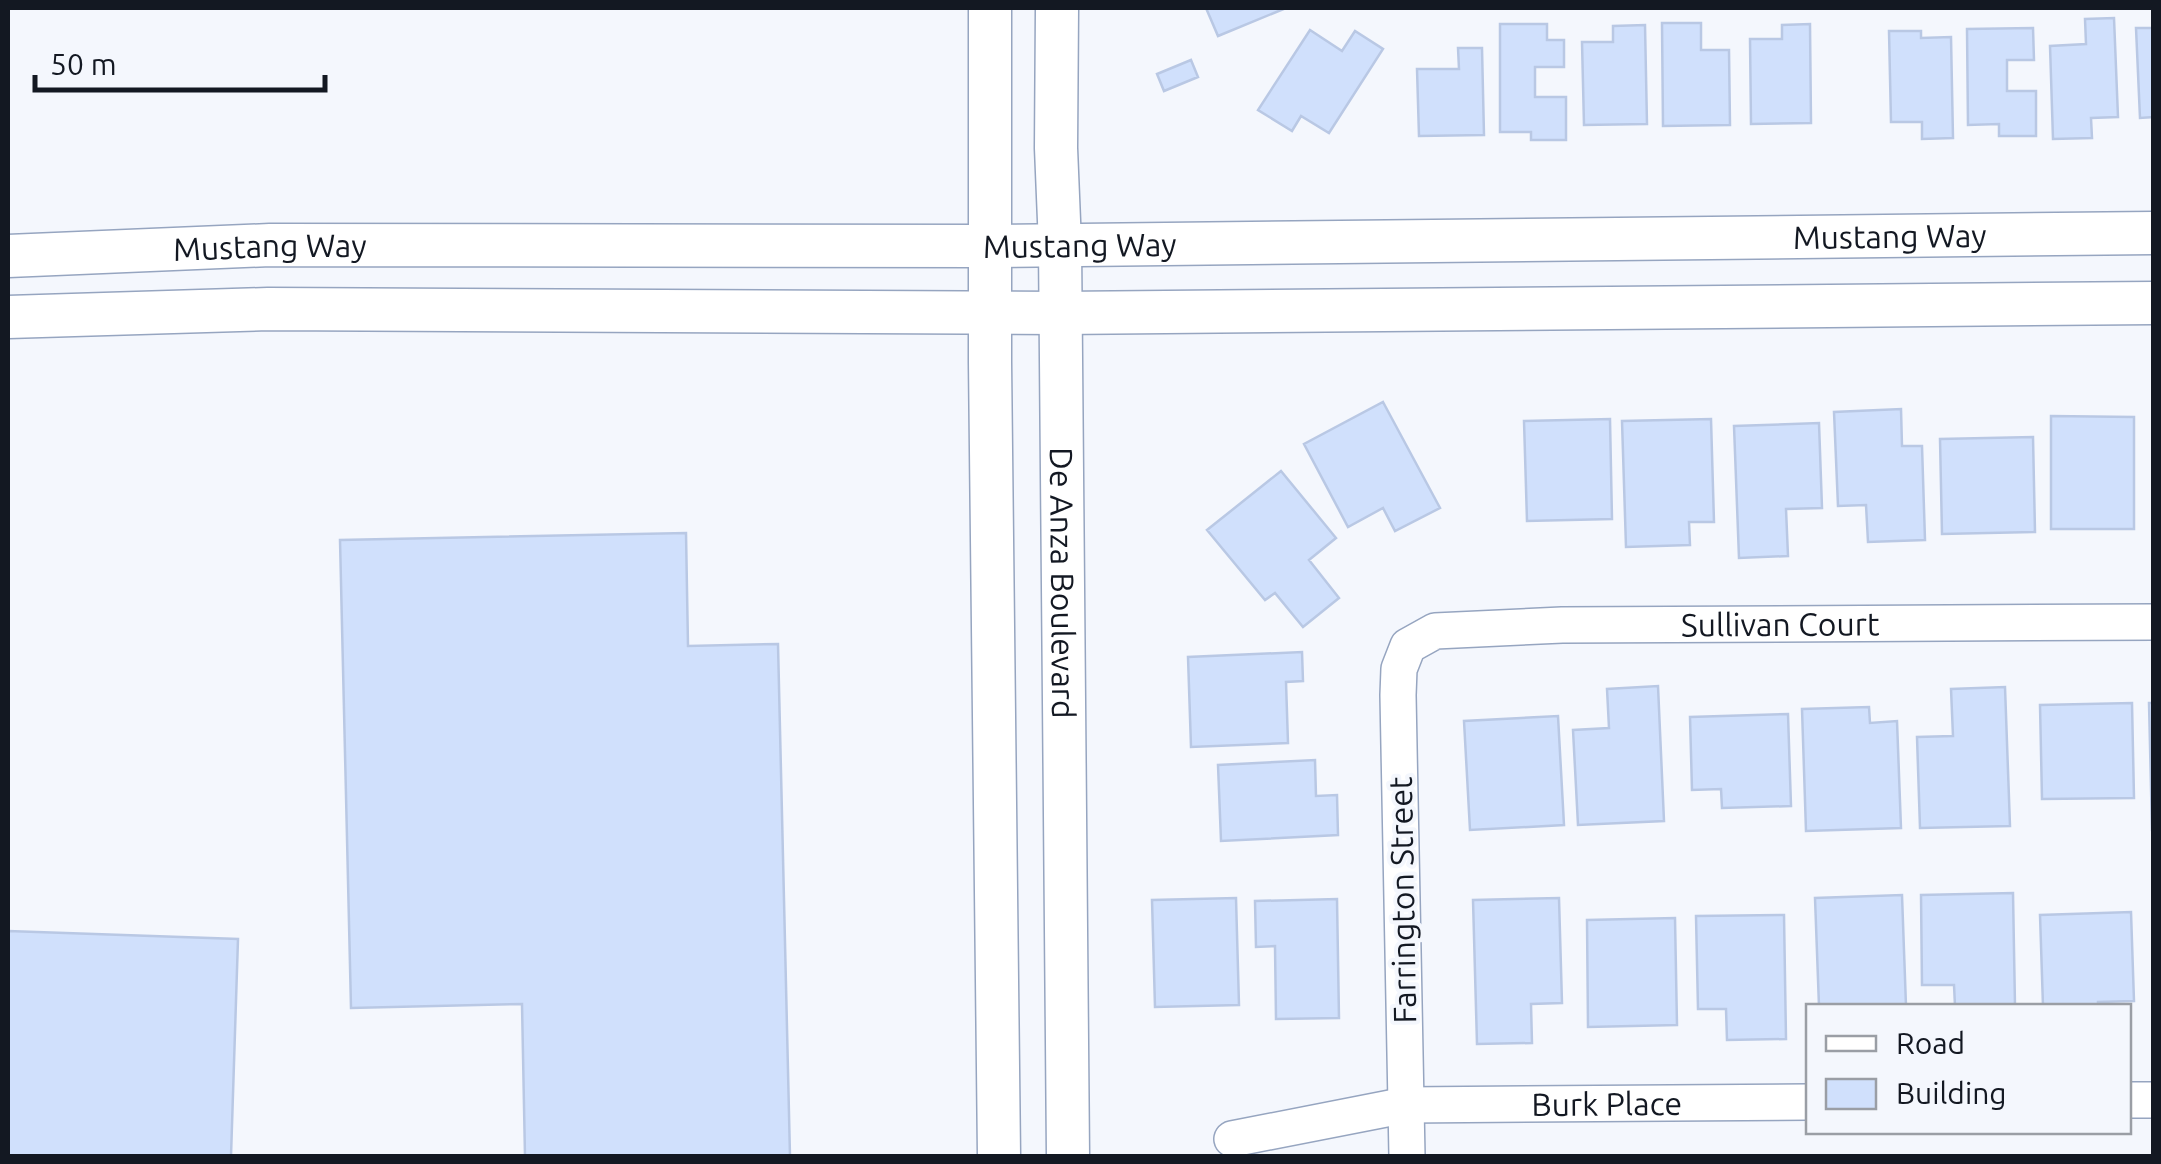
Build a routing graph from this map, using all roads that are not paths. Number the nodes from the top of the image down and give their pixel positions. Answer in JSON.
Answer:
{"nodes":[{"id":1,"x":990,"y":8,"type":"edge"},
{"id":2,"x":1057,"y":8,"type":"edge"},
{"id":3,"x":2154,"y":232,"type":"edge"},
{"id":4,"x":1060,"y":245,"type":"junction"},
{"id":5,"x":990,"y":246,"type":"junction"},
{"id":6,"x":8,"y":256,"type":"edge"},
{"id":7,"x":2154,"y":303,"type":"edge"},
{"id":8,"x":990,"y":313,"type":"junction"},
{"id":9,"x":1060,"y":313,"type":"junction"},
{"id":10,"x":8,"y":317,"type":"edge"},
{"id":11,"x":2154,"y":622,"type":"edge"},
{"id":12,"x":1408,"y":646,"type":"joint"},
{"id":13,"x":1806,"y":1102,"type":"edge"},
{"id":14,"x":1406,"y":1105,"type":"junction"},
{"id":15,"x":1232,"y":1139,"type":"dead end"},
{"id":16,"x":999,"y":1156,"type":"edge"},
{"id":17,"x":1068,"y":1156,"type":"edge"},
{"id":18,"x":1407,"y":1156,"type":"edge"}],
"edges":[{"from":1,"to":5,"type":"street"},
{"from":2,"to":4,"type":"street","name":"De Anza Boulevard"},
{"from":3,"to":4,"type":"street","name":"Mustang Way"},
{"from":4,"to":5,"type":"street","name":"Mustang Way"},
{"from":4,"to":9,"type":"street","name":"De Anza Boulevard"},
{"from":5,"to":6,"type":"street","name":"Mustang Way"},
{"from":5,"to":8,"type":"street"},
{"from":7,"to":9,"type":"street","name":"Mustang Way"},
{"from":8,"to":9,"type":"street","name":"Mustang Way"},
{"from":8,"to":10,"type":"street","name":"Mustang Way"},
{"from":8,"to":16,"type":"street"},
{"from":9,"to":17,"type":"street","name":"De Anza Boulevard"},
{"from":11,"to":12,"type":"street","name":"Sullivan Court"},
{"from":12,"to":14,"type":"street","name":"Farrington Street"},
{"from":13,"to":14,"type":"street","name":"Burk Place"},
{"from":14,"to":15,"type":"street","name":"Burk Place"},
{"from":14,"to":18,"type":"street","name":"Farrington Street"}]}
